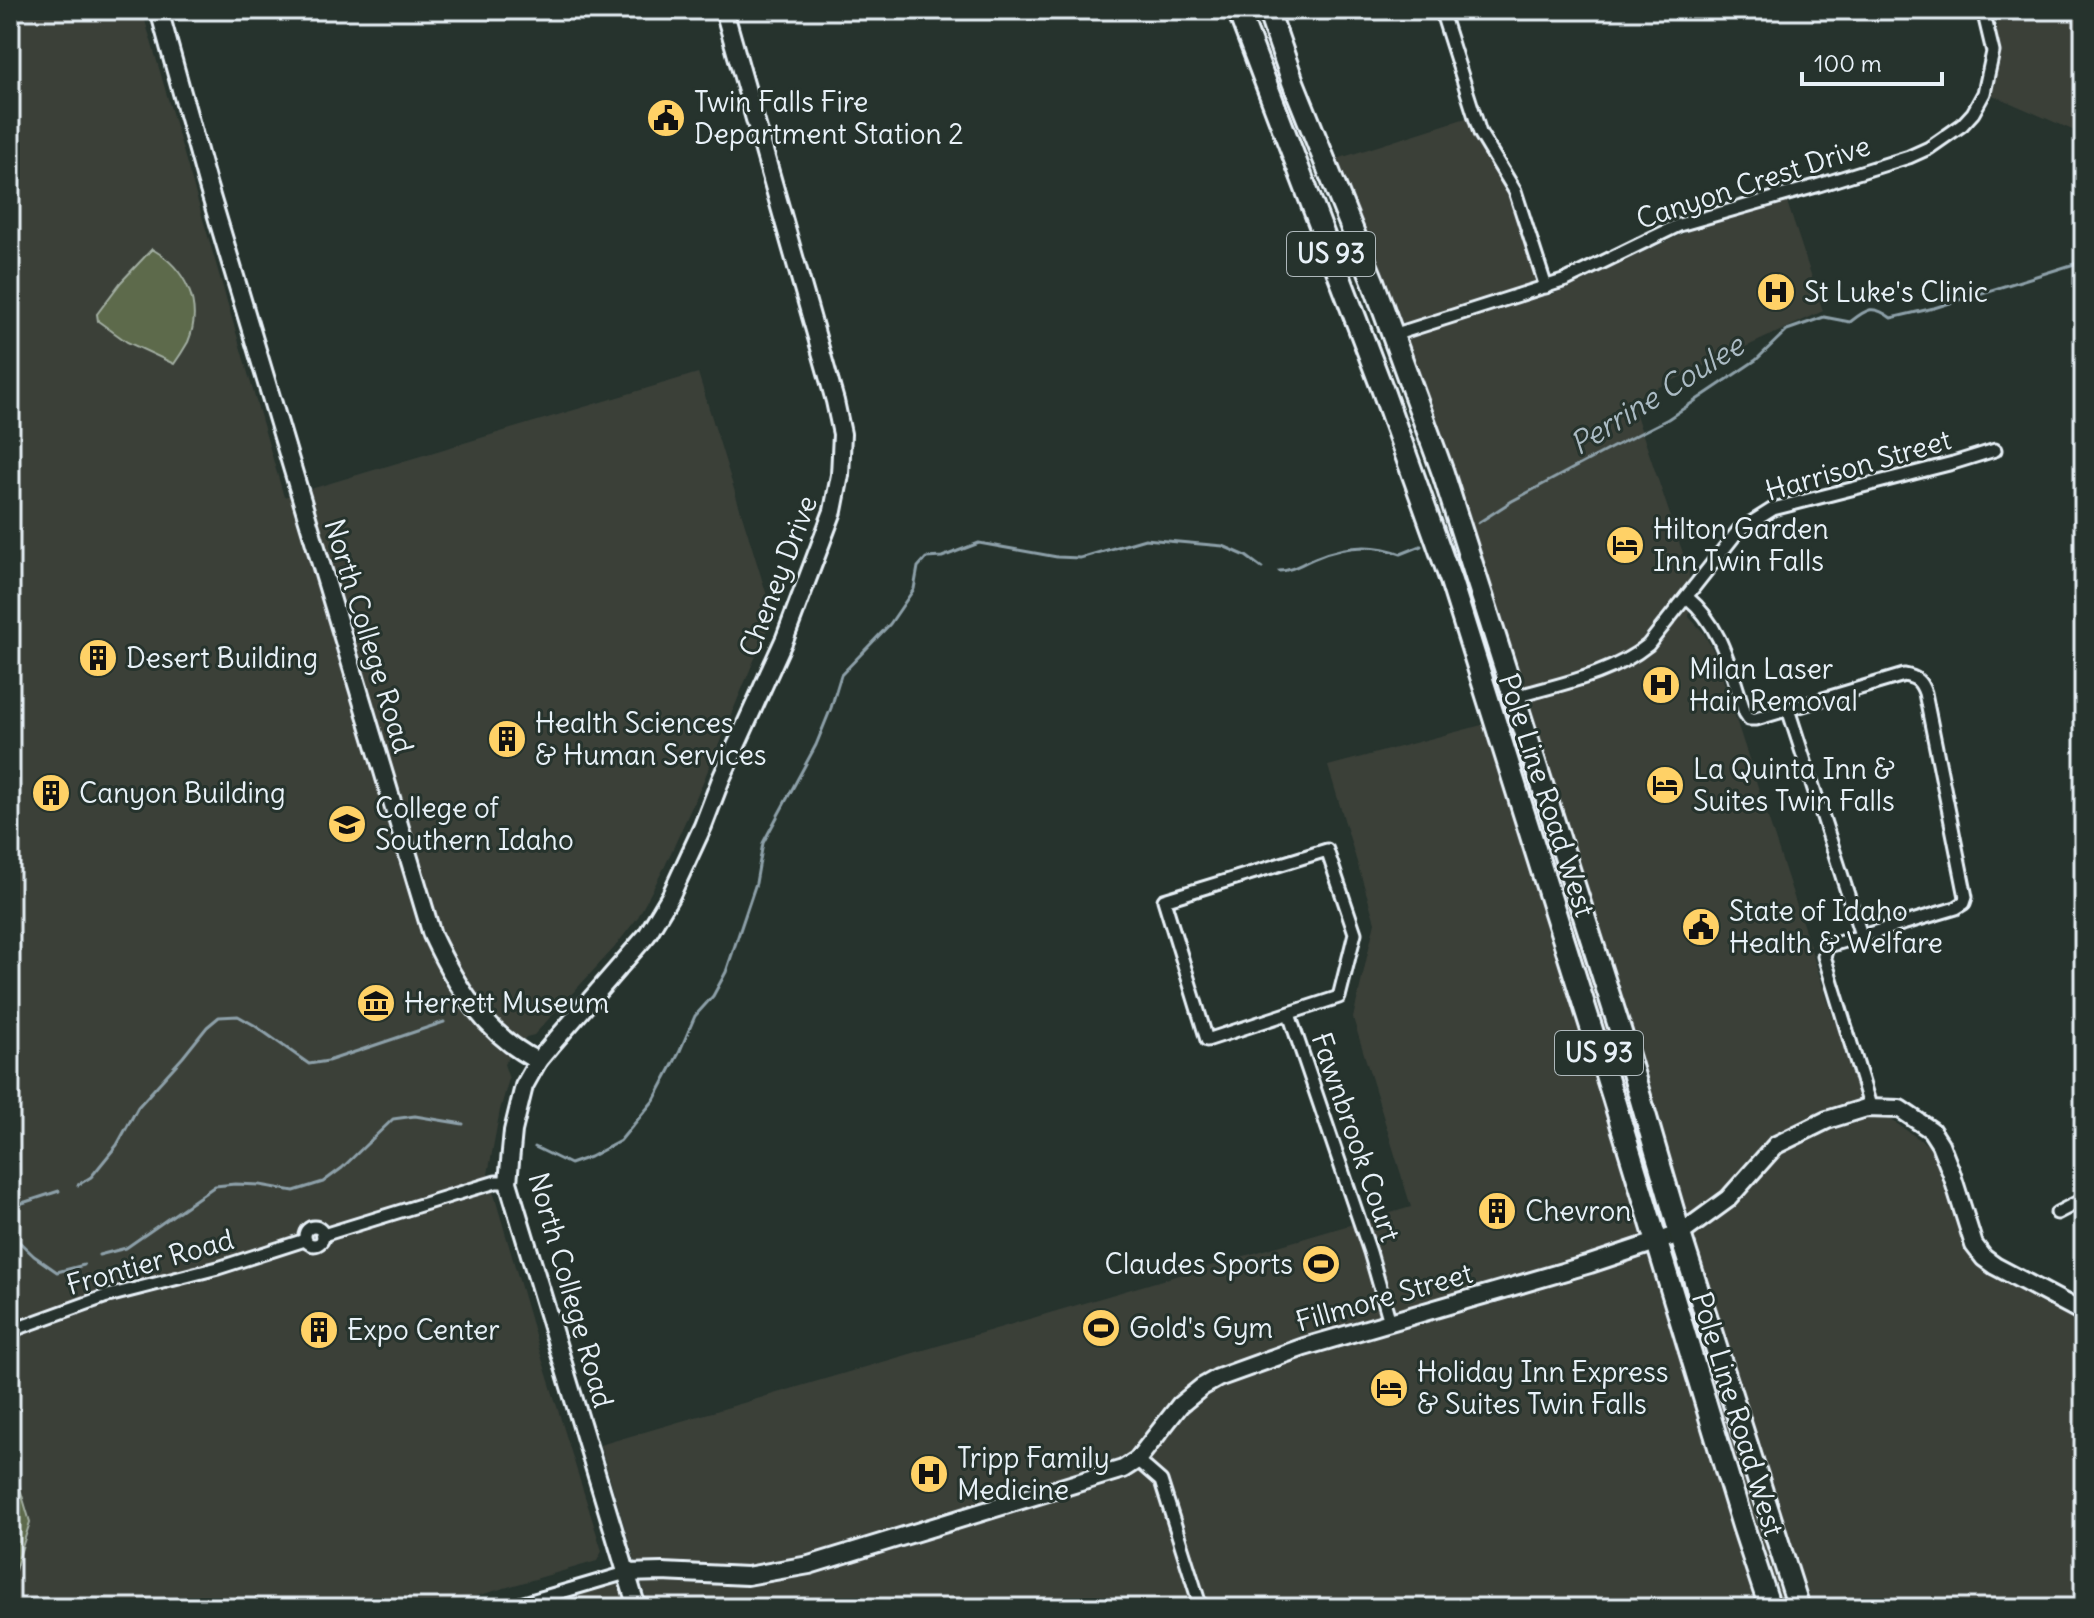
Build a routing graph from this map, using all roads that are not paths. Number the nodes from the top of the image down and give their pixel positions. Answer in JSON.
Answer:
{"nodes":[{"id":1,"x":159,"y":10,"type":"edge"},
{"id":2,"x":724,"y":10,"type":"edge"},
{"id":3,"x":1238,"y":10,"type":"edge"},
{"id":4,"x":1268,"y":10,"type":"edge"},
{"id":5,"x":1441,"y":10,"type":"edge"},
{"id":6,"x":1983,"y":10,"type":"edge"},
{"id":7,"x":1546,"y":287,"type":"junction"},
{"id":8,"x":1393,"y":335,"type":"junction"},
{"id":9,"x":1995,"y":450,"type":"dead end"},
{"id":10,"x":1687,"y":597,"type":"junction"},
{"id":11,"x":1515,"y":697,"type":"junction"},
{"id":12,"x":1788,"y":709,"type":"junction"},
{"id":13,"x":432,"y":935,"type":"junction"},
{"id":14,"x":1861,"y":935,"type":"junction"},
{"id":15,"x":1289,"y":1014,"type":"junction"},
{"id":16,"x":538,"y":1061,"type":"junction"},
{"id":17,"x":524,"y":1086,"type":"junction"},
{"id":18,"x":1871,"y":1109,"type":"junction"},
{"id":19,"x":508,"y":1182,"type":"junction"},
{"id":20,"x":2084,"y":1199,"type":"edge"},
{"id":21,"x":2057,"y":1213,"type":"dead end"},
{"id":22,"x":1680,"y":1234,"type":"junction"},
{"id":23,"x":1656,"y":1243,"type":"junction"},
{"id":24,"x":2084,"y":1313,"type":"edge"},
{"id":25,"x":1390,"y":1322,"type":"junction"},
{"id":26,"x":10,"y":1331,"type":"edge"},
{"id":27,"x":1690,"y":1355,"type":"junction"},
{"id":28,"x":1137,"y":1460,"type":"junction"},
{"id":29,"x":1729,"y":1480,"type":"junction"},
{"id":30,"x":1760,"y":1483,"type":"junction"},
{"id":31,"x":626,"y":1573,"type":"junction"},
{"id":32,"x":507,"y":1608,"type":"edge"},
{"id":33,"x":637,"y":1608,"type":"edge"},
{"id":34,"x":1201,"y":1608,"type":"edge"},
{"id":35,"x":1770,"y":1608,"type":"edge"},
{"id":36,"x":1799,"y":1608,"type":"edge"}],
"edges":[{"from":1,"to":13,"type":"street","name":"North College Road"},
{"from":2,"to":16,"type":"street","name":"Cheney Drive"},
{"from":3,"to":23,"type":"highway","name":"Pole Line Road West","number":"US 93"},
{"from":4,"to":8,"type":"highway","name":"Pole Line Road West","number":"US 93"},
{"from":5,"to":7,"type":"street"},
{"from":6,"to":7,"type":"street","name":"Canyon Crest Drive"},
{"from":7,"to":8,"type":"street","name":"Canyon Crest Drive"},
{"from":8,"to":11,"type":"highway","name":"Pole Line Road West","number":"US 93"},
{"from":9,"to":10,"type":"street","name":"Harrison Street"},
{"from":10,"to":11,"type":"street","name":"Harrison Street"},
{"from":10,"to":12,"type":"street"},
{"from":11,"to":22,"type":"highway","name":"Pole Line Road West","number":"US 93"},
{"from":12,"to":14,"type":"street"},
{"from":12,"to":14,"type":"street"},
{"from":13,"to":16,"type":"street","name":"North College Road"},
{"from":13,"to":17,"type":"street"},
{"from":14,"to":18,"type":"street"},
{"from":15,"to":15,"type":"street","name":"Fawnbrook Court"},
{"from":15,"to":25,"type":"street","name":"Fawnbrook Court"},
{"from":16,"to":17,"type":"street","name":"North College Road"},
{"from":17,"to":19,"type":"street","name":"North College Road"},
{"from":18,"to":22,"type":"street","name":"Fillmore Street"},
{"from":18,"to":24,"type":"street","name":"Fillmore Street"},
{"from":19,"to":26,"type":"street","name":"Frontier Road"},
{"from":19,"to":31,"type":"street","name":"North College Road"},
{"from":20,"to":21,"type":"street"},
{"from":22,"to":23,"type":"street","name":"Fillmore Street"},
{"from":22,"to":30,"type":"highway","name":"Pole Line Road West","number":"US 93"},
{"from":23,"to":25,"type":"street","name":"Fillmore Street"},
{"from":23,"to":27,"type":"highway","name":"Pole Line Road West","number":"US 93"},
{"from":25,"to":28,"type":"street","name":"Fillmore Street"},
{"from":27,"to":29,"type":"highway","name":"Pole Line Road West","number":"US 93"},
{"from":27,"to":30,"type":"highway"},
{"from":28,"to":31,"type":"street","name":"Fillmore Street"},
{"from":28,"to":34,"type":"street"},
{"from":29,"to":35,"type":"highway","name":"Pole Line Road West","number":"US 93"},
{"from":29,"to":36,"type":"highway"},
{"from":30,"to":36,"type":"highway","name":"Pole Line Road West","number":"US 93"},
{"from":31,"to":32,"type":"street","name":"Fillmore Street"},
{"from":31,"to":33,"type":"street","name":"North College Road"}]}
